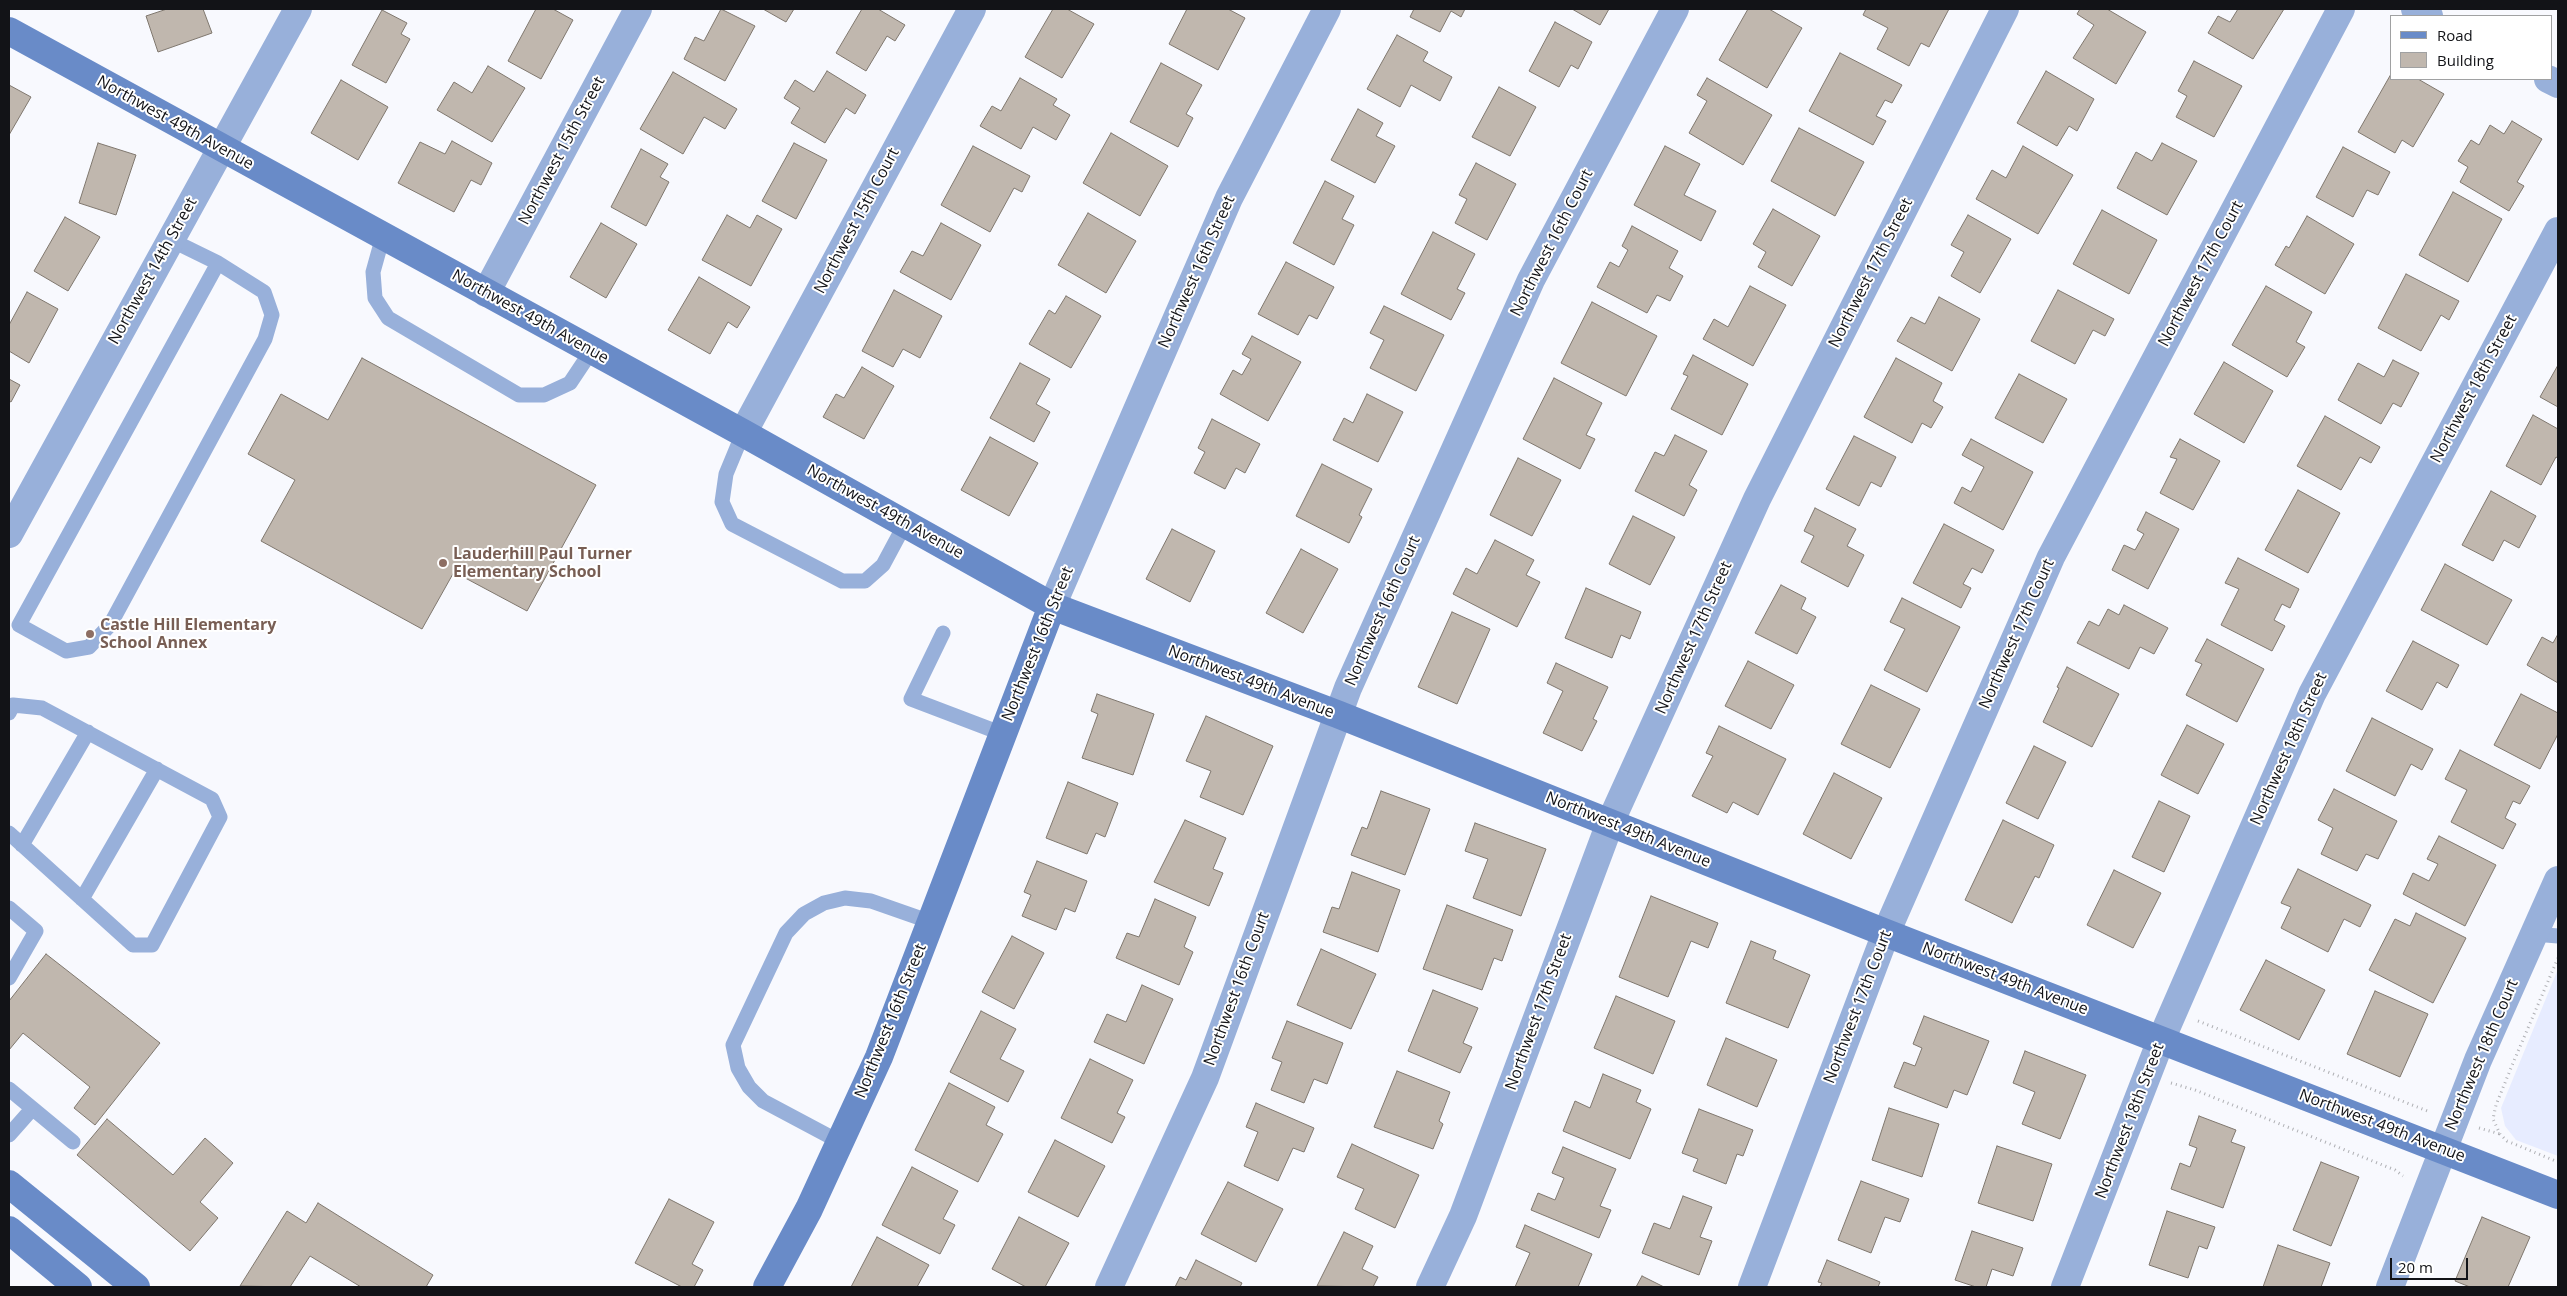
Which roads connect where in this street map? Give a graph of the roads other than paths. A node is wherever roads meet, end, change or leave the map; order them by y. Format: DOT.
graph roads {
  1 [pos="298,9"];
  2 [pos="638,9"];
  3 [pos="972,9"];
  4 [pos="1328,9"];
  5 [pos="1675,9"];
  6 [pos="2005,9"];
  7 [pos="2341,9"];
  8 [pos="2414,9"];
  9 [pos="2427,15"];
  10 [pos="9,32"];
  11 [pos="221,148"];
  12 [pos="2558,231"];
  13 [pos="383,236"];
  14 [pos="171,240"];
  15 [pos="218,263"];
  16 [pos="486,293"];
  17 [pos="592,350"];
  18 [pos="743,433"];
  19 [pos="905,524"];
  20 [pos="9,534"];
  21 [pos="1052,606"];
  22 [pos="14,623"];
  23 [pos="943,634"];
  24 [pos="9,713"];
  25 [pos="1337,714"];
  26 [pos="88,732"];
  27 [pos="1002,734"];
  28 [pos="157,769"];
  29 [pos="1610,823"];
  30 [pos="9,833"];
  31 [pos="22,845"];
  32 [pos="2558,880"];
  33 [pos="82,900"];
  34 [pos="9,908"];
  35 [pos="931,922"];
  36 [pos="1886,933"];
  37 [pos="2546,935"];
  38 [pos="9,978"];
  39 [pos="2161,1040"];
  40 [pos="9,1089"];
  41 [pos="32,1109"];
  42 [pos="9,1134"];
  43 [pos="73,1142"];
  44 [pos="840,1142"];
  45 [pos="2443,1150"];
  46 [pos="9,1184"];
  47 [pos="2558,1196"];
  48 [pos="9,1230"];
  49 [pos="78,1287"];
  50 [pos="136,1287"];
  51 [pos="767,1287"];
  52 [pos="1109,1287"];
  53 [pos="1430,1287"];
  54 [pos="1752,1287"];
  55 [pos="2065,1287"];
  56 [pos="2390,1287"];
  1 -- 11 [label="street, Northwest 14th Street"];
  2 -- 16 [label="street, Northwest 15th Street"];
  3 -- 18 [label="street, Northwest 15th Court"];
  4 -- 21 [label="street, Northwest 16th Street"];
  5 -- 25 [label="street, Northwest 16th Court"];
  6 -- 29 [label="street, Northwest 17th Street"];
  7 -- 36 [label="street, Northwest 17th Court"];
  8 -- 9 [label="street"];
  10 -- 11 [label="street, Northwest 49th Avenue"];
  11 -- 13 [label="street, Northwest 49th Avenue"];
  11 -- 14 [label="street, Northwest 14th Street"];
  12 -- 39 [label="street, Northwest 18th Street"];
  13 -- 16 [label="street, Northwest 49th Avenue"];
  13 -- 17 [label="lane"];
  14 -- 15 [label="lane"];
  14 -- 20 [label="street, Northwest 14th Street"];
  15 -- 22 [label="lane"];
  15 -- 22 [label="lane"];
  16 -- 17 [label="street, Northwest 49th Avenue"];
  17 -- 18 [label="street, Northwest 49th Avenue"];
  18 -- 19 [label="street, Northwest 49th Avenue"];
  18 -- 19 [label="lane"];
  19 -- 21 [label="street, Northwest 49th Avenue"];
  21 -- 25 [label="street, Northwest 49th Avenue"];
  21 -- 27 [label="street, Northwest 16th Street"];
  23 -- 27 [label="lane"];
  24 -- 26 [label="lane"];
  25 -- 29 [label="street, Northwest 49th Avenue"];
  25 -- 52 [label="street, Northwest 16th Court"];
  26 -- 28 [label="lane"];
  26 -- 31 [label="lane"];
  27 -- 35 [label="street, Northwest 16th Street"];
  28 -- 33 [label="lane"];
  28 -- 33 [label="lane"];
  29 -- 36 [label="street, Northwest 49th Avenue"];
  29 -- 53 [label="street, Northwest 17th Street"];
  30 -- 31 [label="lane"];
  31 -- 33 [label="lane"];
  32 -- 37 [label="street, Northwest 18th Court"];
  34 -- 38 [label="lane"];
  35 -- 44 [label="street, Northwest 16th Street"];
  35 -- 44 [label="lane"];
  36 -- 39 [label="street, Northwest 49th Avenue"];
  36 -- 54 [label="street, Northwest 17th Court"];
  37 -- 45 [label="street, Northwest 18th Court"];
  39 -- 45 [label="street, Northwest 49th Avenue"];
  39 -- 55 [label="street, Northwest 18th Street"];
  40 -- 41 [label="lane"];
  41 -- 42 [label="lane"];
  41 -- 43 [label="lane"];
  44 -- 51 [label="street, Northwest 16th Street"];
  45 -- 47 [label="street, Northwest 49th Avenue"];
  45 -- 56 [label="street, Northwest 18th Court"];
  46 -- 50 [label="street"];
  48 -- 49 [label="street"];
}
